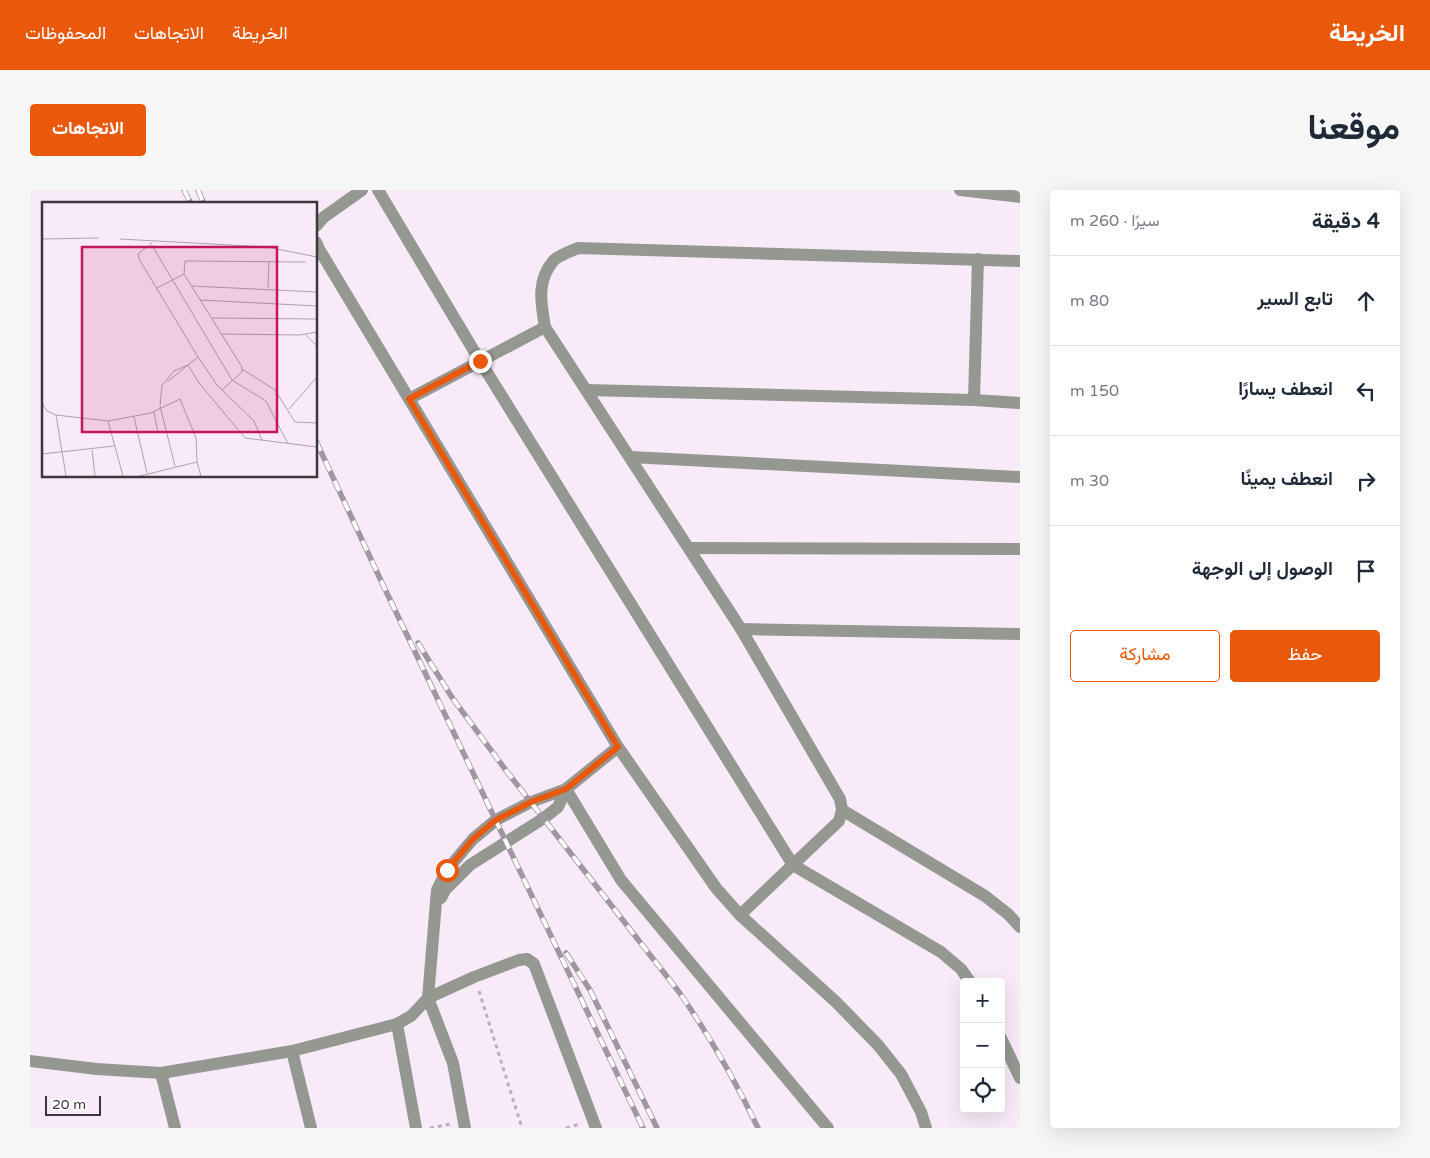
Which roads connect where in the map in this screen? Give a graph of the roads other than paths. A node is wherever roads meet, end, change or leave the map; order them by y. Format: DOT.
graph roads {
  1 [pos="362,190"];
  2 [pos="378,190"];
  3 [pos="960,190"];
  4 [pos="1020,197"];
  5 [pos="318,224"];
  6 [pos="318,247"];
  7 [pos="978,259"];
  8 [pos="1020,261"];
  9 [pos="546,327"];
  10 [pos="480,361"];
  11 [pos="587,390"];
  12 [pos="409,399"];
  13 [pos="974,400"];
  14 [pos="1020,403"];
  15 [pos="630,457"];
  16 [pos="1020,477"];
  17 [pos="689,548"];
  18 [pos="1020,549"];
  19 [pos="742,629"];
  20 [pos="1020,634"];
  21 [pos="618,747"];
  22 [pos="566,789"];
  23 [pos="842,810"];
  24 [pos="793,865"];
  25 [pos="740,915"];
  26 [pos="434,918"];
  27 [pos="1020,927"];
  28 [pos="967,978"];
  29 [pos="428,998"];
  30 [pos="397,1024"];
  31 [pos="1005,1046"];
  32 [pos="292,1051"];
  33 [pos="30,1061"];
  34 [pos="161,1073"];
  35 [pos="1020,1078"];
  36 [pos="465,1125"];
  37 [pos="176,1128"];
  38 [pos="311,1128"];
  39 [pos="416,1128"];
  40 [pos="596,1128"];
  41 [pos="828,1128"];
  42 [pos="926,1128"];
  1 -- 5 [label="street"];
  2 -- 10 [label="street"];
  3 -- 4 [label="street"];
  6 -- 12 [label="street"];
  7 -- 8 [label="street"];
  7 -- 9 [label="street"];
  7 -- 13 [label="street"];
  9 -- 10 [label="street"];
  9 -- 11 [label="street"];
  10 -- 12 [label="street"];
  10 -- 24 [label="street"];
  11 -- 13 [label="street"];
  11 -- 15 [label="street"];
  12 -- 21 [label="street"];
  13 -- 14 [label="street"];
  15 -- 16 [label="street"];
  15 -- 17 [label="street"];
  17 -- 18 [label="street"];
  17 -- 19 [label="street"];
  19 -- 20 [label="street"];
  19 -- 23 [label="street"];
  21 -- 22 [label="street"];
  21 -- 25 [label="street"];
  22 -- 26 [label="street"];
  22 -- 26 [label="street"];
  22 -- 41 [label="street"];
  23 -- 24 [label="street"];
  23 -- 27 [label="street"];
  24 -- 25 [label="street"];
  24 -- 28 [label="street"];
  25 -- 42 [label="street"];
  26 -- 29 [label="street"];
  29 -- 30 [label="street"];
  29 -- 36 [label="street"];
  29 -- 40 [label="street"];
  30 -- 32 [label="street"];
  30 -- 39 [label="street"];
  31 -- 35 [label="street"];
  32 -- 34 [label="street"];
  32 -- 38 [label="street"];
  33 -- 34 [label="street"];
  34 -- 37 [label="street"];
}
